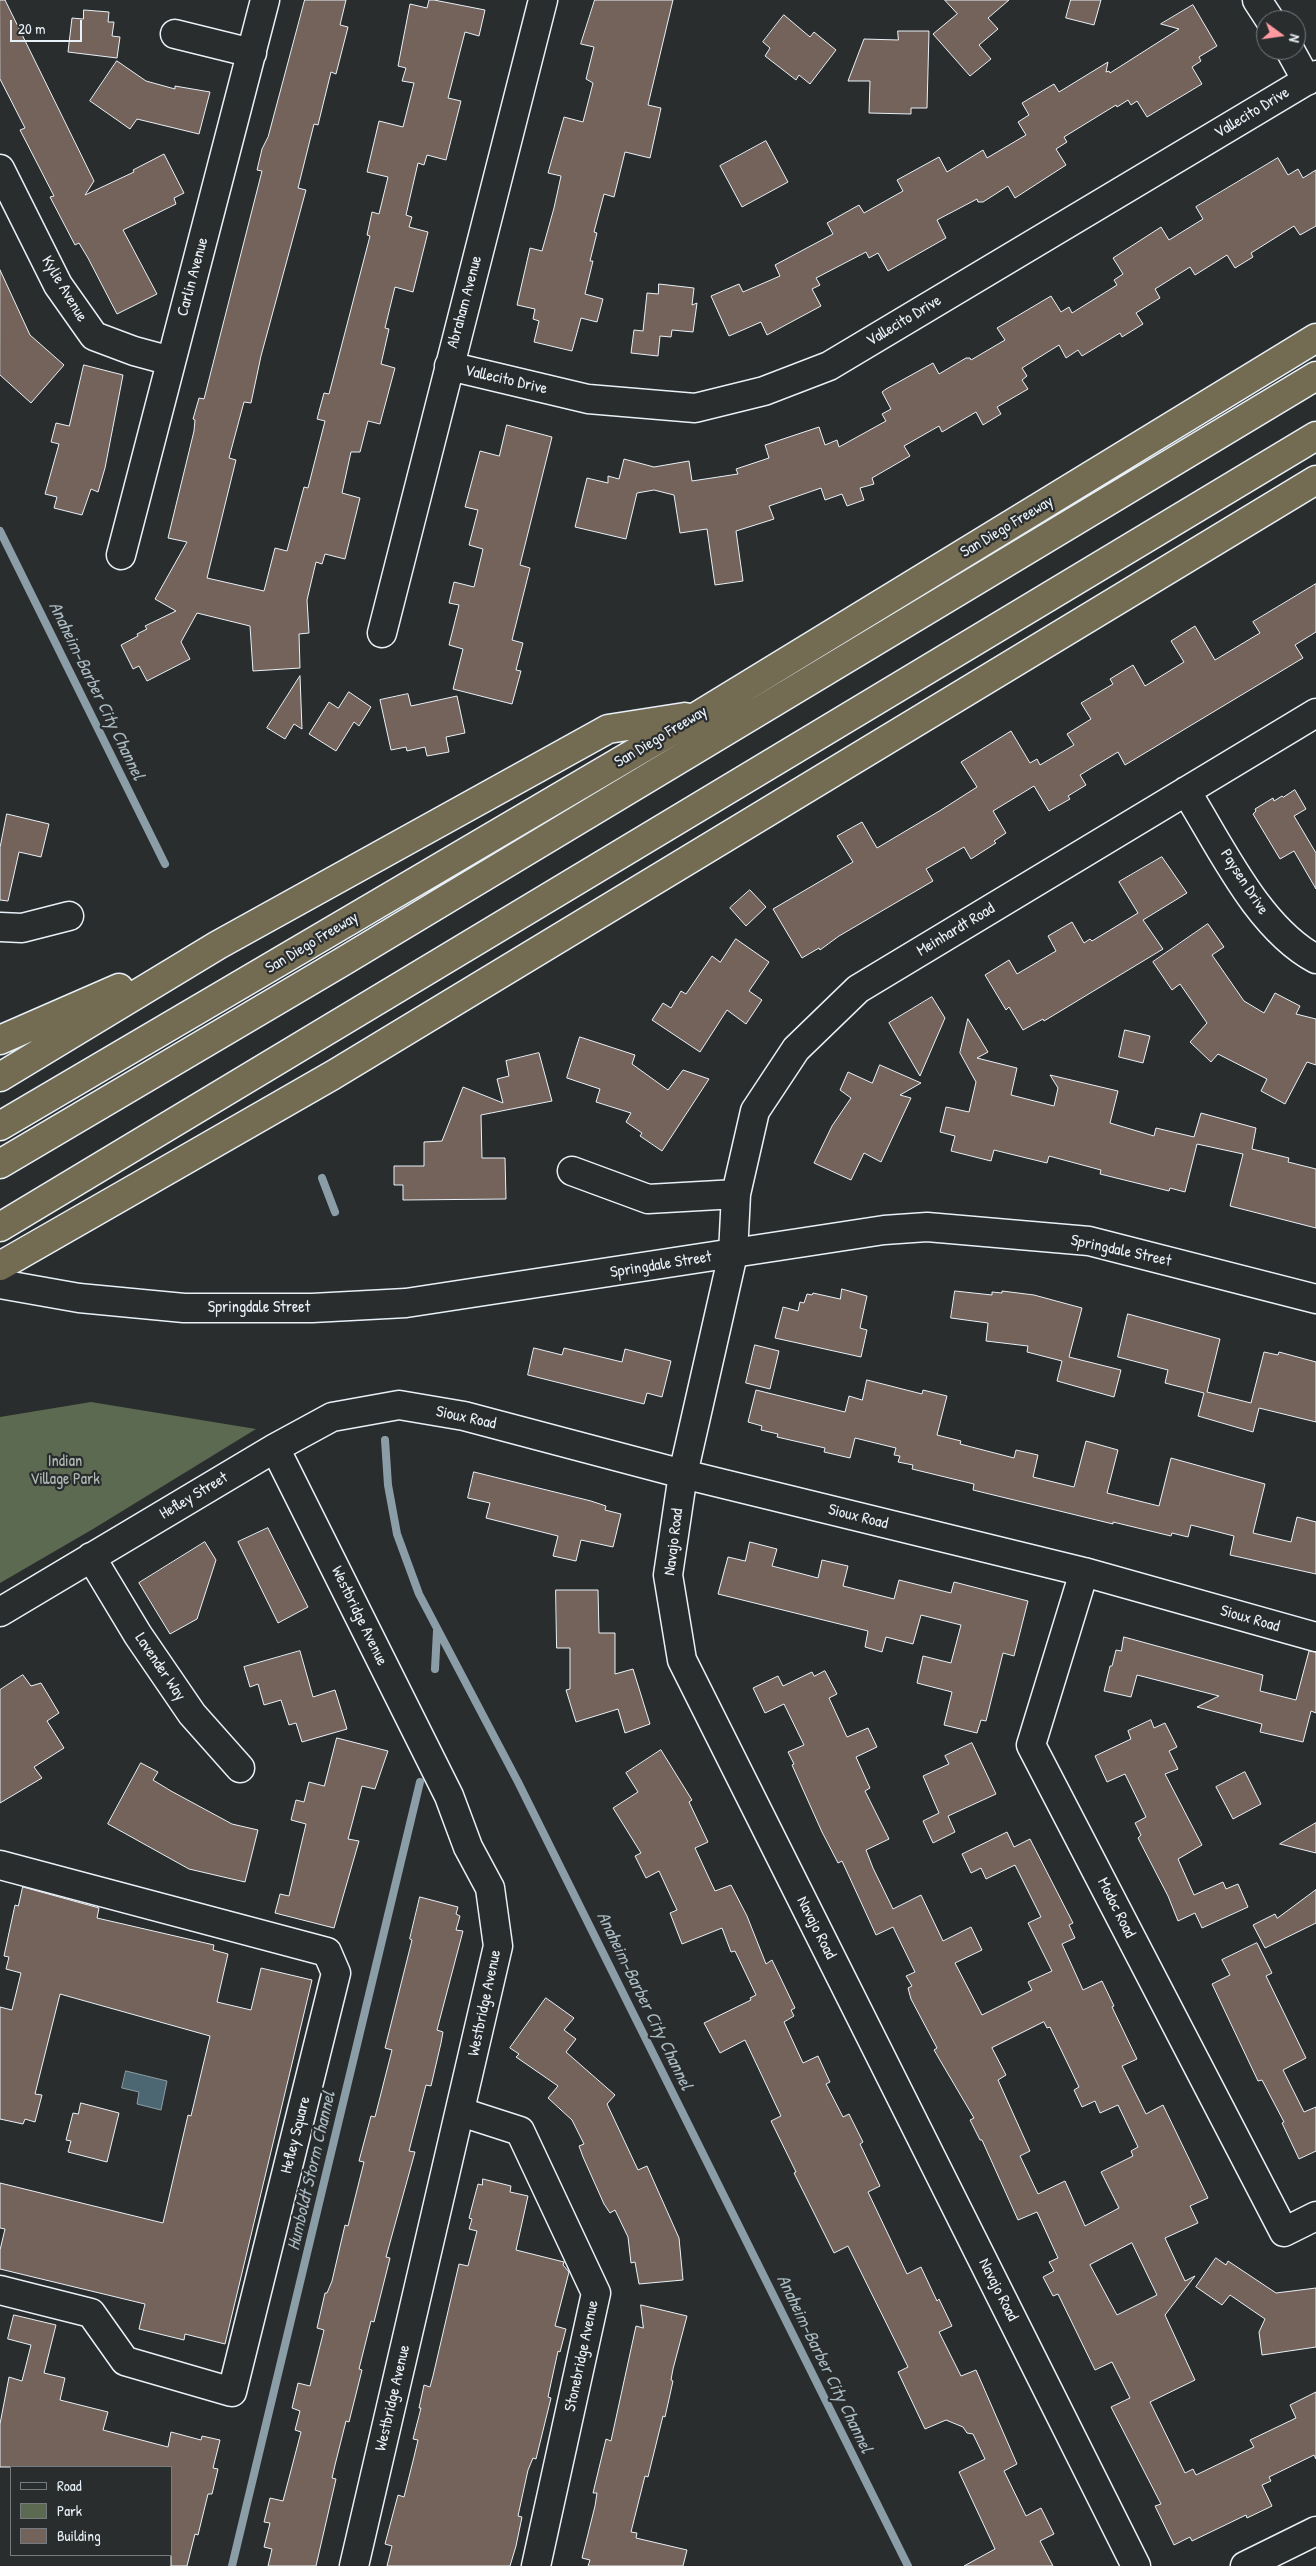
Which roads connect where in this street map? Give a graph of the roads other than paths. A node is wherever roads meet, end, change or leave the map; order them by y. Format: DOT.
graph roads {
  1 [pos="265,0"];
  2 [pos="543,0"];
  3 [pos="175,34"];
  4 [pos="252,53"];
  5 [pos="1298,60"];
  6 [pos="1311,78"];
  7 [pos="0,169"];
  8 [pos="1316,338"];
  9 [pos="171,361"];
  10 [pos="448,366"];
  11 [pos="1316,376"];
  12 [pos="1316,436"];
  13 [pos="1316,480"];
  14 [pos="121,555"];
  15 [pos="382,634"];
  16 [pos="1316,714"];
  17 [pos="699,715"];
  18 [pos="1186,792"];
  19 [pos="69,916"];
  20 [pos="0,927"];
  21 [pos="218,945"];
  22 [pos="1316,959"];
  23 [pos="0,1040"];
  24 [pos="0,1077"];
  25 [pos="0,1126"];
  26 [pos="0,1164"];
  27 [pos="572,1172"];
  28 [pos="736,1194"];
  29 [pos="0,1227"];
  30 [pos="733,1254"];
  31 [pos="0,1266"];
  32 [pos="0,1284"];
  33 [pos="1316,1299"];
  34 [pos="399,1405"];
  35 [pos="275,1448"];
  36 [pos="683,1474"];
  37 [pos="91,1557"];
  38 [pos="1084,1572"];
  39 [pos="0,1612"];
  40 [pos="1316,1637"];
  41 [pos="240,1768"];
  42 [pos="0,1865"];
  43 [pos="461,2112"];
  44 [pos="1316,2216"];
  45 [pos="0,2290"];
  46 [pos="1316,2531"];
  47 [pos="354,2566"];
  48 [pos="536,2566"];
  49 [pos="1136,2566"];
  50 [pos="1245,2566"];
  1 -- 4 [label="street, Carlin Avenue"];
  2 -- 10 [label="street, Abraham Avenue"];
  3 -- 4 [label="street"];
  4 -- 9 [label="street, Carlin Avenue"];
  5 -- 6 [label="street"];
  6 -- 10 [label="street, Vallecito Drive"];
  7 -- 9 [label="street, Kylie Avenue"];
  8 -- 17 [label="highway, San Diego Freeway"];
  9 -- 14 [label="street, Carlin Avenue"];
  10 -- 15 [label="street, Abraham Avenue"];
  11 -- 26 [label="highway"];
  12 -- 29 [label="highway"];
  13 -- 31 [label="highway"];
  16 -- 18 [label="street, Meinhardt Road"];
  17 -- 21 [label="highway"];
  17 -- 25 [label="highway, San Diego Freeway"];
  18 -- 22 [label="street, Paysen Drive"];
  18 -- 28 [label="street, Meinhardt Road"];
  19 -- 20 [label="street"];
  21 -- 23 [label="highway"];
  21 -- 24 [label="highway"];
  27 -- 28 [label="street"];
  28 -- 30 [label="street, Meinhardt Road"];
  30 -- 32 [label="street, Springdale Street"];
  30 -- 33 [label="street, Springdale Street"];
  30 -- 36 [label="street, Navajo Road"];
  34 -- 35 [label="street, Hefley Street"];
  34 -- 36 [label="street, Sioux Road"];
  35 -- 37 [label="street, Hefley Street"];
  35 -- 43 [label="street, Westbridge Avenue"];
  36 -- 38 [label="street, Sioux Road"];
  36 -- 49 [label="street, Navajo Road"];
  37 -- 39 [label="street, Hefley Street"];
  37 -- 41 [label="street, Lavender Way"];
  38 -- 40 [label="street, Sioux Road"];
  38 -- 44 [label="street, Modoc Road"];
  42 -- 45 [label="street, Hefley Square"];
  43 -- 47 [label="street, Westbridge Avenue"];
  43 -- 48 [label="street, Stonebridge Avenue"];
  46 -- 50 [label="street"];
}
